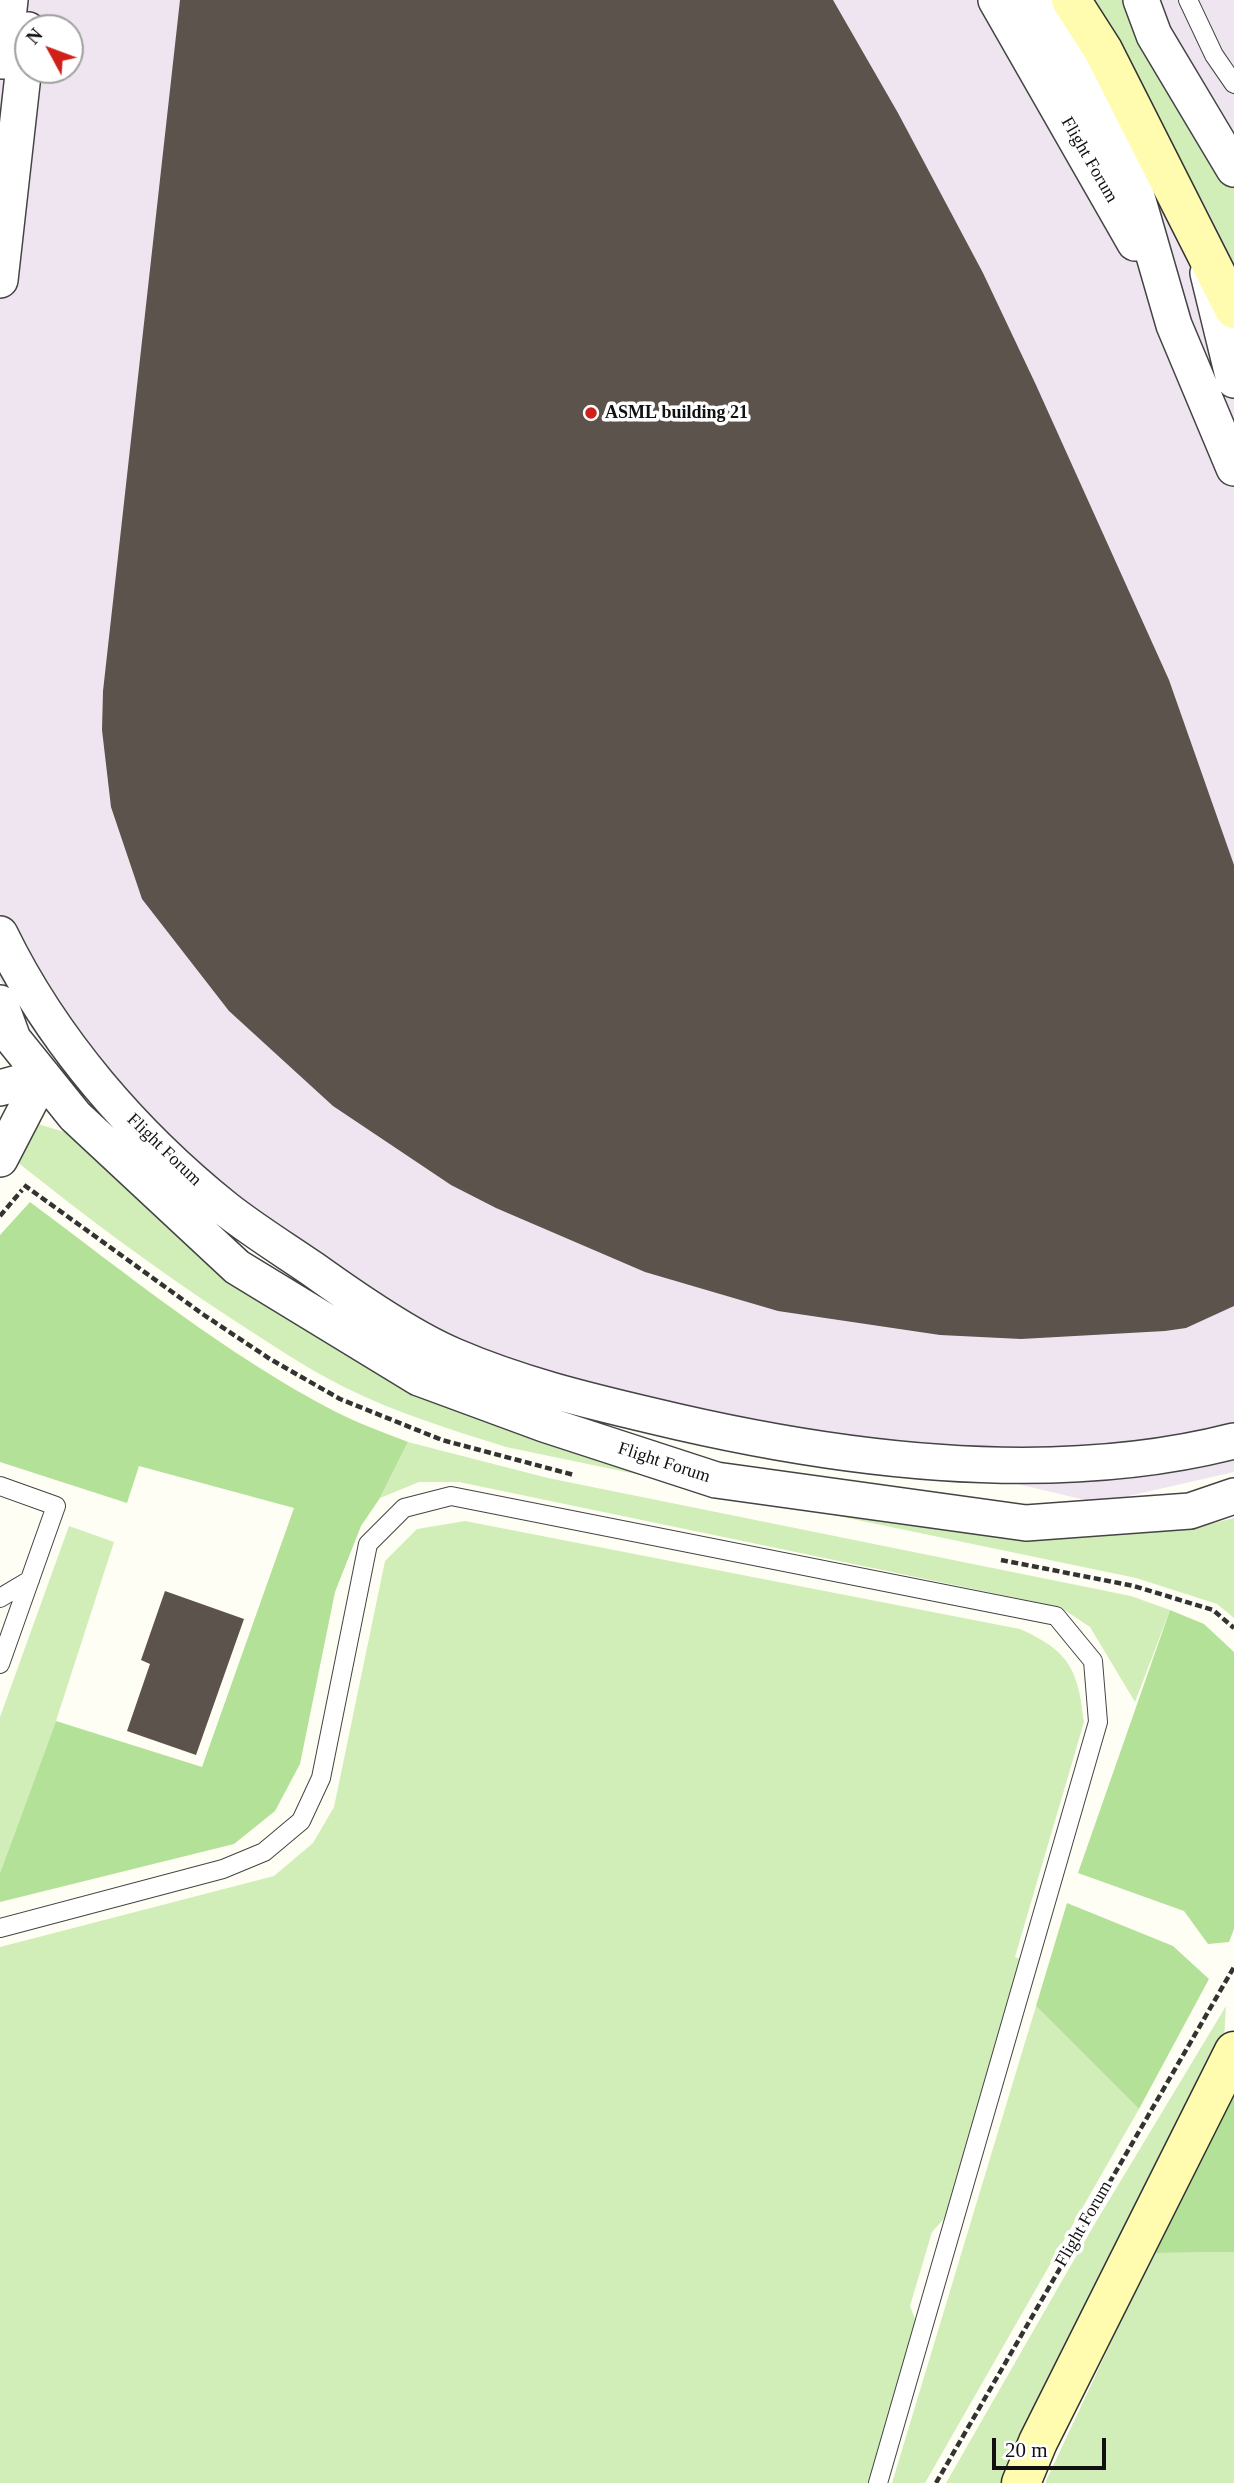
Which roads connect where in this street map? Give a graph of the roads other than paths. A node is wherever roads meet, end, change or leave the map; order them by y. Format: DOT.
graph roads {
  1 [pos="10,0"];
  2 [pos="996,0"];
  3 [pos="1033,0"];
  4 [pos="1072,0"];
  5 [pos="1141,0"];
  6 [pos="1188,0"];
  7 [pos="22,84"];
  8 [pos="1234,84"];
  9 [pos="0,85"];
  10 [pos="1234,169"];
  11 [pos="1201,246"];
  12 [pos="0,280"];
  13 [pos="1234,309"];
  14 [pos="1174,325"];
  15 [pos="1234,380"];
  16 [pos="1234,468"];
  17 [pos="0,934"];
  18 [pos="0,1003"];
  19 [pos="43,1076"];
  20 [pos="0,1088"];
  21 [pos="0,1159"];
  22 [pos="381,1313"];
  23 [pos="486,1368"];
  24 [pos="419,1378"];
  25 [pos="1234,1441"];
  26 [pos="835,1453"];
  27 [pos="1017,1463"];
  28 [pos="0,1486"];
  29 [pos="1234,1496"];
  30 [pos="918,1508"];
  31 [pos="30,1580"];
  32 [pos="0,1598"];
  33 [pos="0,1664"];
  34 [pos="0,1928"];
  35 [pos="1234,2052"];
  36 [pos="878,2483"];
  37 [pos="1021,2483"];
  1 -- 9 [label="street"];
  2 -- 14 [label="street, Flight Forum"];
  3 -- 14 [label="street, Flight Forum"];
  4 -- 11 [label="main road"];
  5 -- 10 [label="street"];
  6 -- 8 [label="lane"];
  7 -- 12 [label="street"];
  11 -- 13 [label="main road"];
  11 -- 15 [label="street"];
  14 -- 16 [label="street, Flight Forum"];
  17 -- 22 [label="street, Flight Forum"];
  18 -- 19 [label="street, Flight Forum"];
  19 -- 20 [label="street"];
  19 -- 21 [label="street"];
  19 -- 24 [label="street, Flight Forum"];
  22 -- 23 [label="street, Flight Forum"];
  22 -- 24 [label="street, Flight Forum"];
  23 -- 24 [label="street, Flight Forum"];
  23 -- 26 [label="street, Flight Forum"];
  24 -- 30 [label="street, Flight Forum"];
  25 -- 27 [label="street, Flight Forum"];
  26 -- 27 [label="street, Flight Forum"];
  26 -- 30 [label="street, Flight Forum"];
  27 -- 30 [label="street, Flight Forum"];
  28 -- 31 [label="lane"];
  29 -- 30 [label="street, Flight Forum"];
  31 -- 32 [label="lane"];
  31 -- 33 [label="lane"];
  34 -- 36 [label="lane"];
  35 -- 37 [label="main road"];
}
